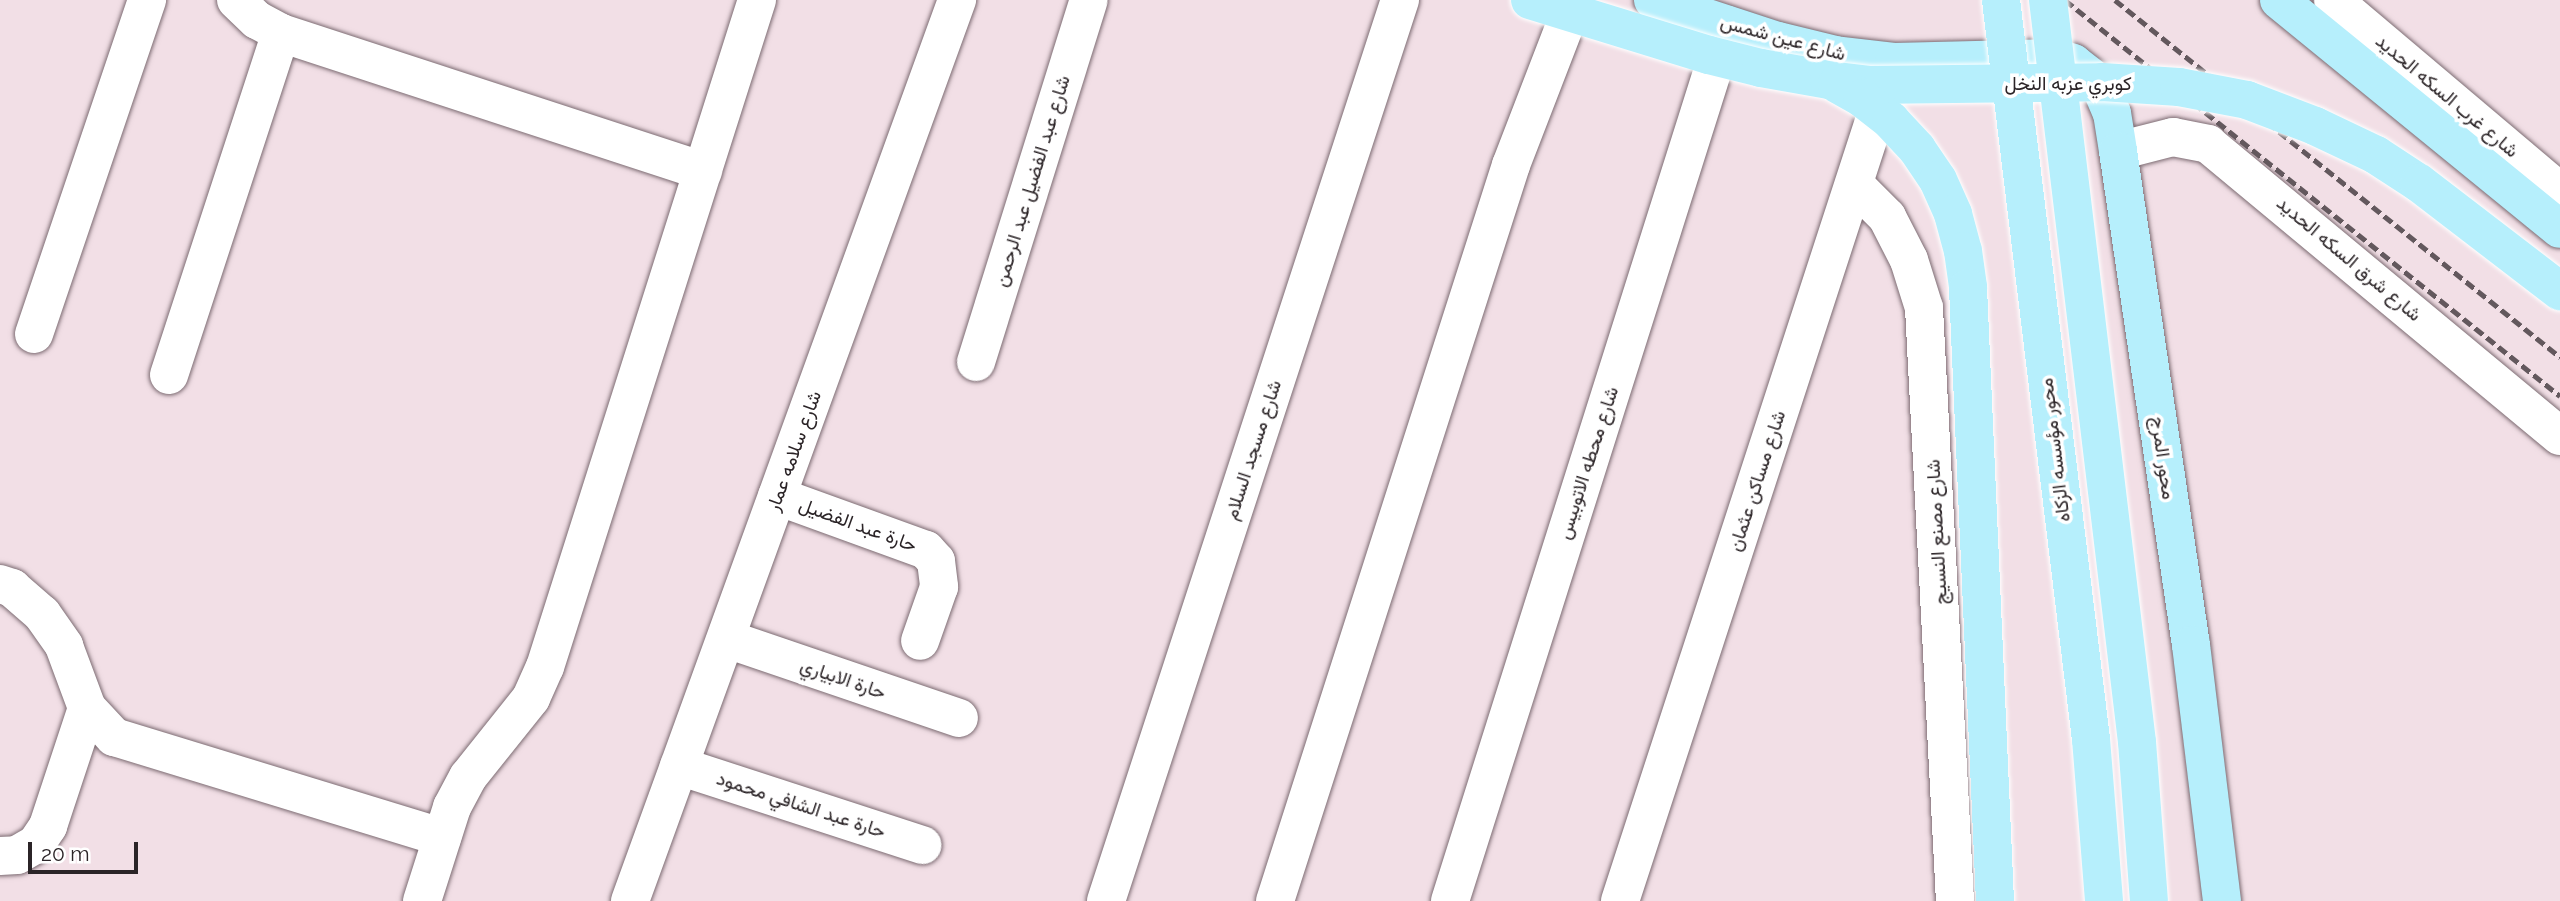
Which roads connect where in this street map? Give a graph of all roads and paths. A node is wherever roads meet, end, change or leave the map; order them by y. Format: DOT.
graph roads {
  1 [pos="147,0"];
  2 [pos="236,0"];
  3 [pos="757,0"];
  4 [pos="957,0"];
  5 [pos="1088,0"];
  6 [pos="1400,0"];
  7 [pos="1530,0"];
  8 [pos="1653,0"];
  9 [pos="2001,0"];
  10 [pos="2048,0"];
  11 [pos="2279,0"];
  12 [pos="2333,0"];
  13 [pos="1570,12"];
  14 [pos="1727,25"];
  15 [pos="281,33"];
  16 [pos="2041,58"];
  17 [pos="1894,62"];
  18 [pos="1829,80"];
  19 [pos="2118,151"];
  20 [pos="703,172"];
  21 [pos="1854,184"];
  22 [pos="2560,192"];
  23 [pos="2560,229"];
  24 [pos="2560,291"];
  25 [pos="34,334"];
  26 [pos="976,362"];
  27 [pos="169,375"];
  28 [pos="2560,436"];
  29 [pos="777,496"];
  30 [pos="0,584"];
  31 [pos="727,639"];
  32 [pos="920,641"];
  33 [pos="87,708"];
  34 [pos="959,718"];
  35 [pos="679,766"];
  36 [pos="442,837"];
  37 [pos="922,845"];
  38 [pos="0,856"];
  39 [pos="1952,895"];
  40 [pos="422,901"];
  41 [pos="630,901"];
  42 [pos="1106,901"];
  43 [pos="1275,901"];
  44 [pos="1450,901"];
  45 [pos="1620,901"];
  46 [pos="1994,901"];
  47 [pos="2104,901"];
  48 [pos="2149,901"];
  49 [pos="2222,901"];
  1 -- 25 [label="street"];
  2 -- 15 [label="street"];
  3 -- 20 [label="street"];
  4 -- 29 [label="street, شارع سلامه عمار"];
  5 -- 26 [label="street, شارع عبد الفضيل عبد الرحمن"];
  6 -- 42 [label="street, شارع مسجد السلام"];
  7 -- 13 [label="main road, كوبري عزبه النخل, bridge"];
  8 -- 14 [label="main road, شارع عين شمس"];
  9 -- 47 [label="main road, محور مؤسسه الزكاه, bridge"];
  10 -- 48 [label="main road, bridge"];
  11 -- 23 [label="main road"];
  12 -- 22 [label="street, شارع غرب السكه الحديد"];
  13 -- 18 [label="main road, كوبري عزبه النخل, bridge"];
  13 -- 43 [label="street"];
  14 -- 17 [label="main road, شارع عين شمس"];
  14 -- 44 [label="street, شارع محطه الاتوبيس"];
  15 -- 20 [label="street"];
  15 -- 27 [label="street"];
  16 -- 17 [label="main road, شارع عين شمس"];
  16 -- 19 [label="main road, محور المرج"];
  17 -- 21 [label="street, شارع مساكن عثمان"];
  18 -- 24 [label="main road, كوبري عزبه النخل, bridge"];
  18 -- 46 [label="main road, bridge"];
  19 -- 28 [label="street, شارع شرق السكه الحديد"];
  19 -- 49 [label="main road, محور المرج"];
  20 -- 36 [label="street"];
  21 -- 39 [label="street, شارع مصنع النسيج"];
  21 -- 45 [label="street, شارع مساكن عثمان"];
  29 -- 31 [label="street, شارع سلامه عمار"];
  29 -- 32 [label="street, حارة عبد الفضيل"];
  30 -- 33 [label="street"];
  31 -- 34 [label="street, حارة الابياري"];
  31 -- 35 [label="street, شارع سلامه عمار"];
  33 -- 36 [label="street"];
  33 -- 38 [label="street"];
  35 -- 37 [label="street, حارة عبد الشافي محمود"];
  35 -- 41 [label="street, شارع سلامه عمار"];
  36 -- 40 [label="street"];
}
